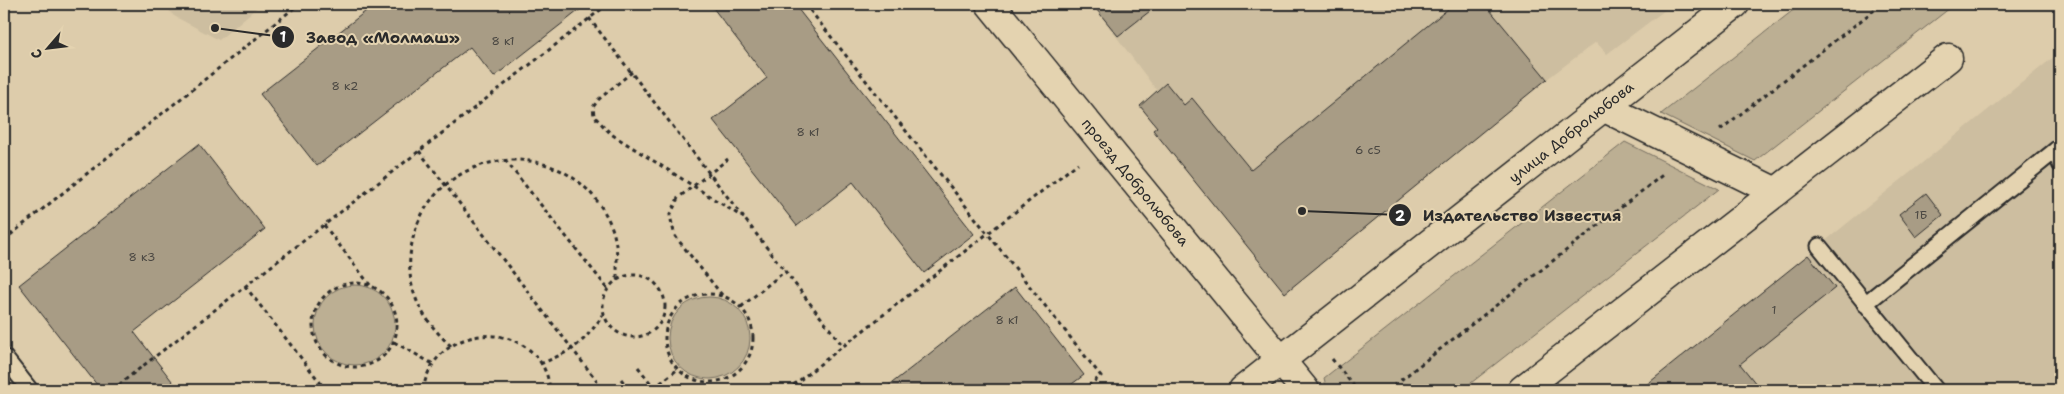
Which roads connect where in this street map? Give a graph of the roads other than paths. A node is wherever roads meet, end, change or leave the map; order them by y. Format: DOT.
graph roads {
  1 [pos="990,4"];
  2 [pos="1735,4"];
  3 [pos="1948,58"];
  4 [pos="1604,107"];
  5 [pos="2059,154"];
  6 [pos="1776,192"];
  7 [pos="1819,246"];
  8 [pos="1865,304"];
  9 [pos="4,357"];
  10 [pos="1282,360"];
  11 [pos="30,390"];
  12 [pos="1243,390"];
  13 [pos="1305,390"];
  14 [pos="1522,390"];
  15 [pos="1936,390"];
  1 -- 10 [label="street, проезд Добролюбова"];
  2 -- 4 [label="street, улица Добролюбова"];
  3 -- 6 [label="street"];
  4 -- 6 [label="street"];
  4 -- 10 [label="street, улица Добролюбова"];
  5 -- 8 [label="lane"];
  6 -- 14 [label="street"];
  7 -- 8 [label="lane"];
  8 -- 15 [label="lane"];
  9 -- 11 [label="lane"];
  10 -- 12 [label="street, улица Добролюбова"];
  10 -- 13 [label="street, проезд Добролюбова"];
}
